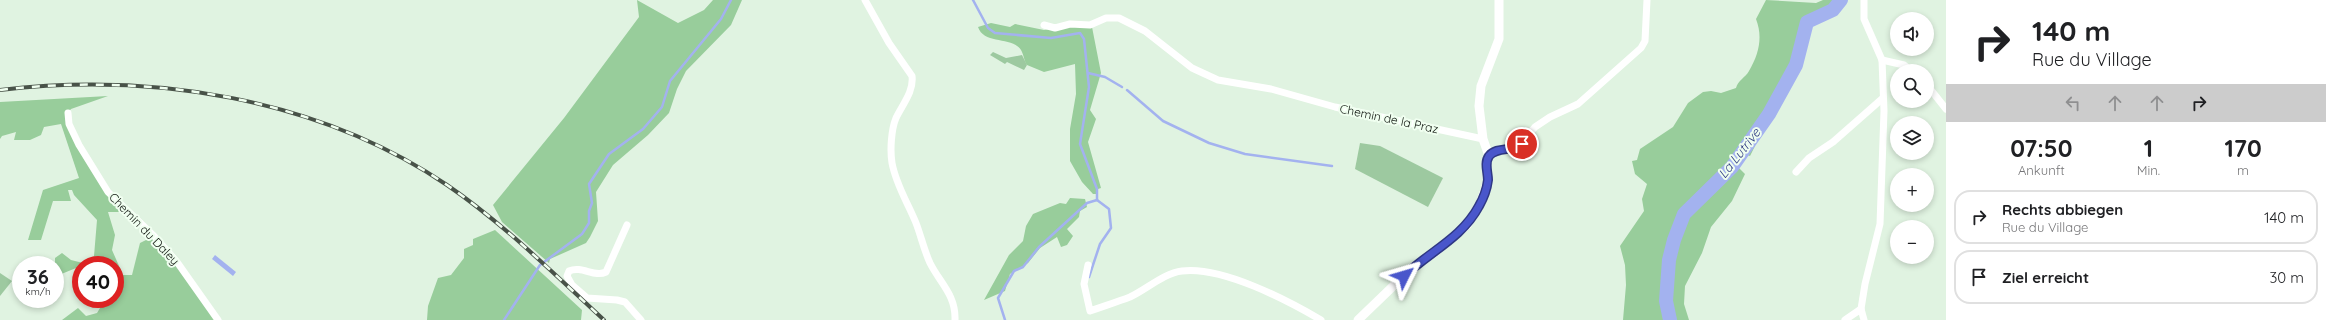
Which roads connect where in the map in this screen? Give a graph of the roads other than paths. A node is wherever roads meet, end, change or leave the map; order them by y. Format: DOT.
graph roads {
  1 [pos="865,0"];
  2 [pos="1499,0"];
  3 [pos="1647,0"];
  4 [pos="1864,0"];
  5 [pos="1044,24"];
  6 [pos="1882,60"];
  7 [pos="1900,64"];
  8 [pos="1934,94"];
  9 [pos="1883,98"];
  10 [pos="1946,109"];
  11 [pos="68,113"];
  12 [pos="1482,139"];
  13 [pos="1489,156"];
  14 [pos="1796,172"];
  15 [pos="627,225"];
  16 [pos="1088,265"];
  17 [pos="1862,309"];
  18 [pos="218,320"];
  19 [pos="641,320"];
  20 [pos="955,320"];
  21 [pos="1321,320"];
  22 [pos="1358,320"];
  23 [pos="1845,320"];
  24 [pos="1864,320"];
  1 -- 20 [label="street"];
  2 -- 12 [label="street"];
  3 -- 13 [label="street"];
  4 -- 6 [label="street"];
  5 -- 12 [label="street, Chemin de la Praz"];
  6 -- 7 [label="street"];
  6 -- 9 [label="street"];
  8 -- 10 [label="street"];
  9 -- 14 [label="street"];
  9 -- 17 [label="street"];
  11 -- 18 [label="street, Chemin du Daley"];
  12 -- 13 [label="street"];
  13 -- 22 [label="street"];
  15 -- 19 [label="street"];
  16 -- 21 [label="street"];
  17 -- 23 [label="street"];
  17 -- 24 [label="street"];
}
